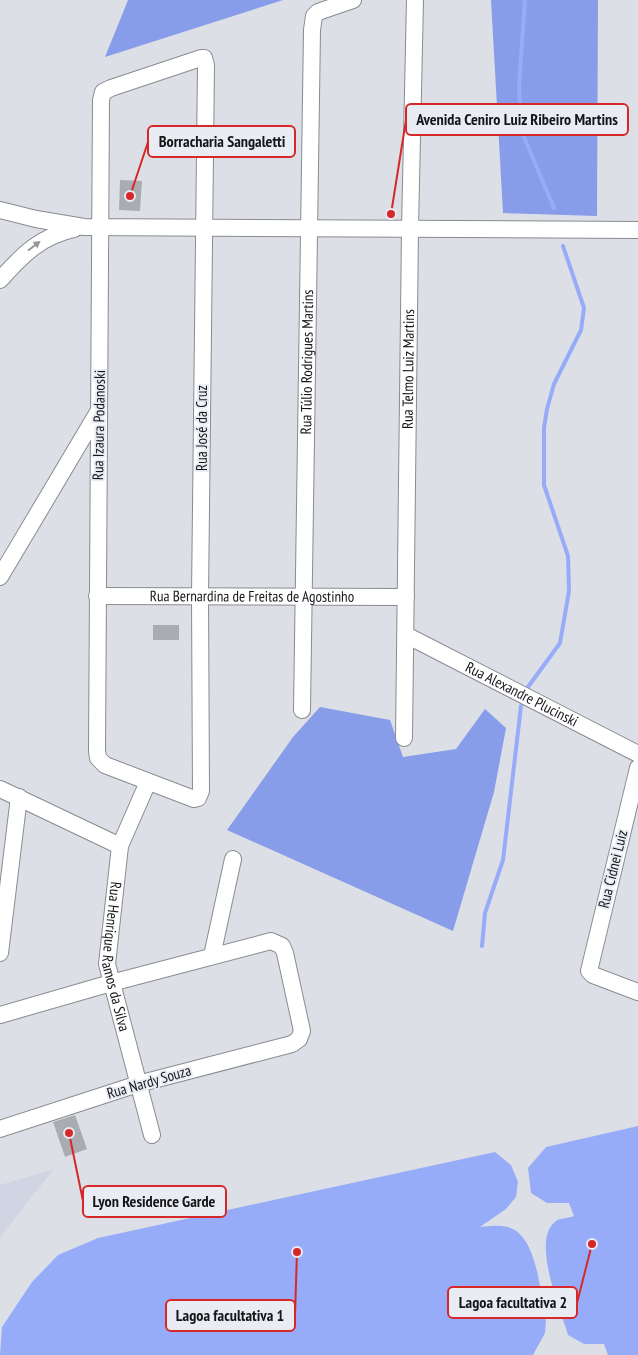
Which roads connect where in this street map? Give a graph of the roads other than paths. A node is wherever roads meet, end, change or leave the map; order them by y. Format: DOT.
graph roads {
  1 [pos="353,0"];
  2 [pos="415,0"];
  3 [pos="103,92"];
  4 [pos="0,210"];
  5 [pos="84,227"];
  6 [pos="102,227"];
  7 [pos="203,228"];
  8 [pos="308,228"];
  9 [pos="410,229"];
  10 [pos="638,230"];
  11 [pos="0,280"];
  12 [pos="100,410"];
  13 [pos="0,577"];
  14 [pos="98,596"];
  15 [pos="200,596"];
  16 [pos="304,597"];
  17 [pos="406,597"];
  18 [pos="406,635"];
  19 [pos="302,710"];
  20 [pos="404,738"];
  21 [pos="638,754"];
  22 [pos="638,768"];
  23 [pos="148,782"];
  24 [pos="0,788"];
  25 [pos="19,798"];
  26 [pos="120,846"];
  27 [pos="232,859"];
  28 [pos="0,953"];
  29 [pos="212,956"];
  30 [pos="111,983"];
  31 [pos="638,992"];
  32 [pos="0,1015"];
  33 [pos="138,1084"];
  34 [pos="0,1129"];
  35 [pos="152,1135"];
  1 -- 8 [label="street, Rua Túlio Rodrigues Martins"];
  2 -- 9 [label="street, Rua Telmo Luiz Martins"];
  3 -- 6 [label="street, Rua Izaura Podanoski"];
  3 -- 7 [label="street, Rua José da Cruz"];
  4 -- 5 [label="street"];
  5 -- 6 [label="street"];
  11 -- 5 [label="street, one-way"];
  6 -- 7 [label="street"];
  6 -- 12 [label="street, Rua Izaura Podanoski"];
  7 -- 8 [label="street"];
  7 -- 15 [label="street, Rua José da Cruz"];
  8 -- 9 [label="street"];
  8 -- 16 [label="street, Rua Túlio Rodrigues Martins"];
  9 -- 10 [label="street"];
  9 -- 17 [label="street, Rua Telmo Luiz Martins"];
  12 -- 13 [label="street"];
  12 -- 14 [label="street, Rua Izaura Podanoski"];
  14 -- 15 [label="street, Rua Bernardina de Freitas de Agostinho"];
  14 -- 23 [label="street, Rua Izaura Podanoski"];
  15 -- 16 [label="street, Rua Bernardina de Freitas de Agostinho"];
  15 -- 23 [label="street, Rua José da Cruz"];
  16 -- 17 [label="street, Rua Bernardina de Freitas de Agostinho"];
  16 -- 19 [label="street, Rua Túlio Rodrigues Martins"];
  17 -- 18 [label="street, Rua Telmo Luiz Martins"];
  18 -- 20 [label="street, Rua Telmo Luiz Martins"];
  18 -- 21 [label="street, Rua Alexandre Plucinski"];
  22 -- 31 [label="street, Rua Cidnei Luiz"];
  23 -- 26 [label="street, Rua Henrique Ramos da Silva"];
  24 -- 25 [label="street"];
  25 -- 26 [label="street"];
  25 -- 28 [label="street"];
  26 -- 30 [label="street, Rua Henrique Ramos da Silva"];
  27 -- 29 [label="street"];
  29 -- 30 [label="street"];
  29 -- 33 [label="street, Rua Nardy Souza"];
  30 -- 32 [label="street"];
  30 -- 33 [label="street, Rua Henrique Ramos da Silva"];
  33 -- 34 [label="street, Rua Nardy Souza"];
  33 -- 35 [label="street, Rua Henrique Ramos da Silva"];
}
